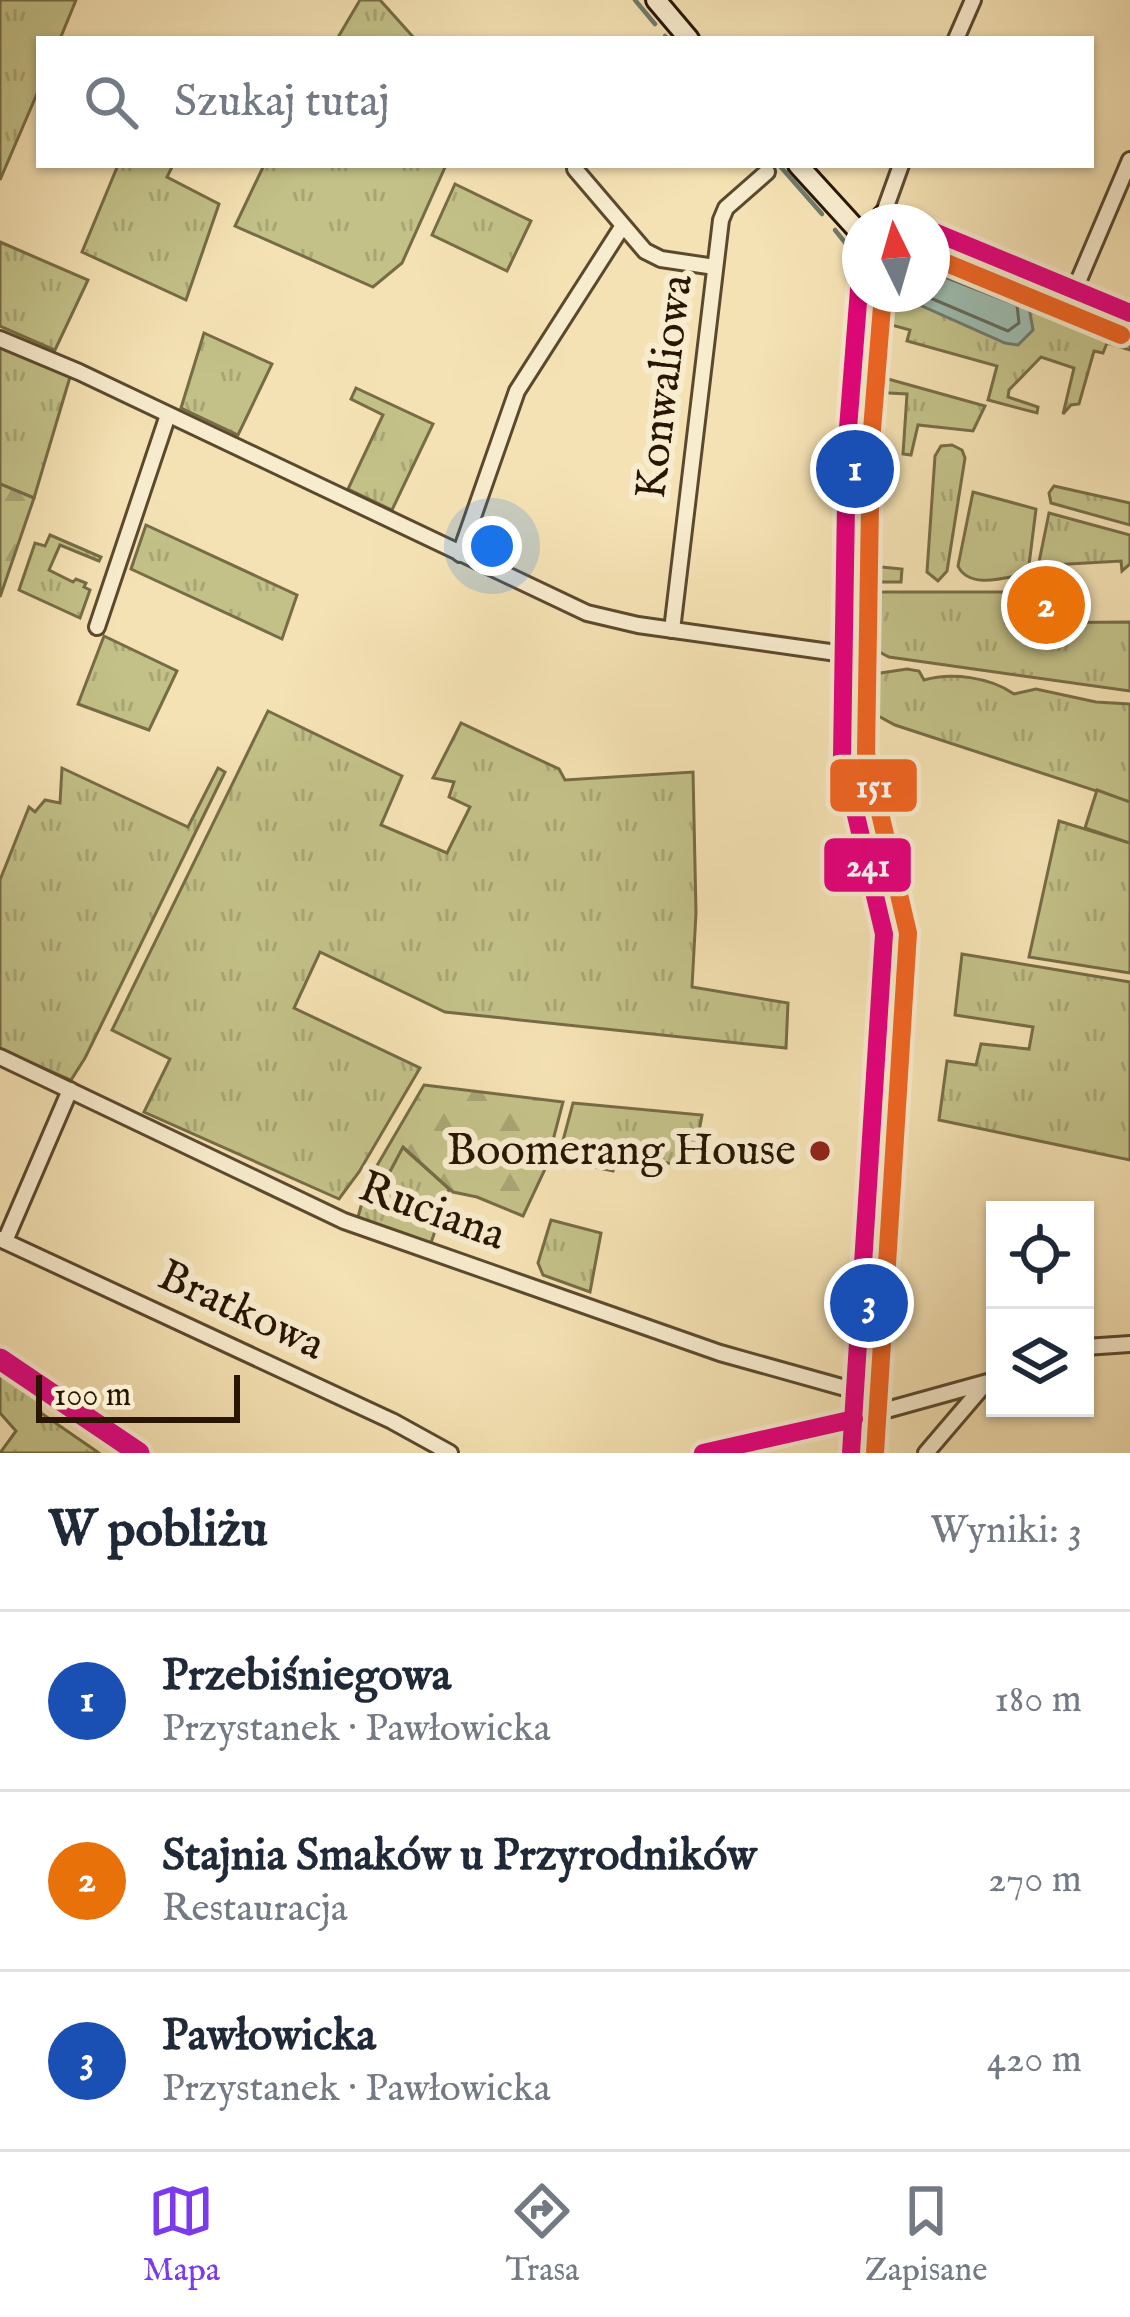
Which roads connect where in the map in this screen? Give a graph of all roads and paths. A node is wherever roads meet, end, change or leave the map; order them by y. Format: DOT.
graph roads {
  1 [pos="656,0"];
  2 [pos="973,0"];
  3 [pos="686,36"];
  4 [pos="957,36"];
  5 [pos="1130,160"];
  6 [pos="801,168"];
  7 [pos="900,168"];
  8 [pos="575,169"];
  9 [pos="767,172"];
  10 [pos="886,204"];
  11 [pos="842,213"];
  12 [pos="622,227"];
  13 [pos="950,238"];
  14 [pos="715,267"];
  15 [pos="1075,289"];
  16 [pos="857,312"];
  17 [pos="1130,313"];
  18 [pos="0,339"];
  19 [pos="168,415"];
  20 [pos="460,554"];
  21 [pos="97,627"];
  22 [pos="672,630"];
  23 [pos="844,654"];
  24 [pos="0,1057"];
  25 [pos="70,1090"];
  26 [pos="3,1240"];
  27 [pos="1130,1344"];
  28 [pos="1094,1346"];
  29 [pos="986,1383"];
  30 [pos="986,1386"];
  31 [pos="856,1391"];
  32 [pos="854,1419"];
  33 [pos="450,1453"];
  34 [pos="703,1453"];
  35 [pos="851,1453"];
  36 [pos="926,1453"];
  1 -- 3 [label="street"];
  2 -- 4 [label="street"];
  5 -- 15 [label="street"];
  6 -- 11 [label="street"];
  7 -- 10 [label="street"];
  8 -- 12 [label="street"];
  9 -- 14 [label="street, Konwaliowa"];
  12 -- 14 [label="street"];
  12 -- 20 [label="street"];
  13 -- 15 [label="street"];
  14 -- 22 [label="street, Konwaliowa"];
  15 -- 17 [label="street"];
  16 -- 23 [label="street"];
  18 -- 19 [label="street"];
  19 -- 20 [label="street"];
  19 -- 21 [label="street"];
  20 -- 22 [label="street"];
  22 -- 23 [label="street"];
  23 -- 31 [label="street"];
  24 -- 25 [label="street, Ruciana"];
  25 -- 26 [label="street"];
  25 -- 31 [label="street, Ruciana"];
  26 -- 33 [label="street, Bratkowa"];
  27 -- 28 [label="street"];
  29 -- 32 [label="street"];
  30 -- 36 [label="street"];
  31 -- 32 [label="street"];
  32 -- 34 [label="street"];
  32 -- 35 [label="street"];
}
